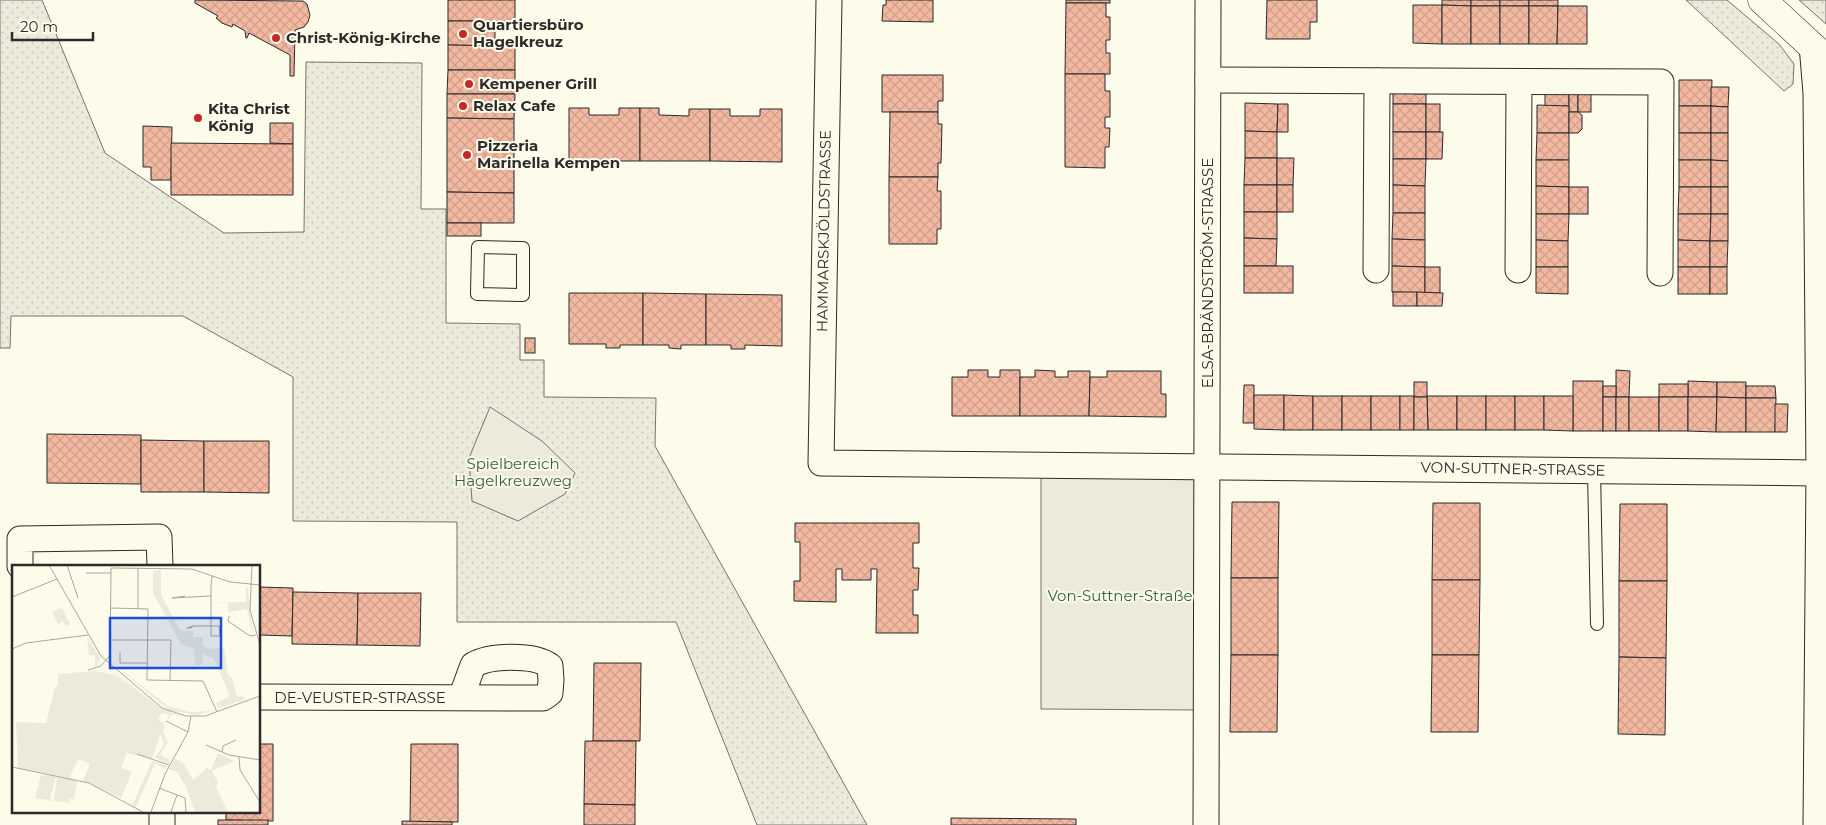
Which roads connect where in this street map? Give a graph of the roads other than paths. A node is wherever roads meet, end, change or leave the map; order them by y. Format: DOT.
graph roads {
  1 [pos="828,0"];
  2 [pos="1208,0"];
  3 [pos="1762,0"];
  4 [pos="1819,52"];
  5 [pos="1208,80"];
  6 [pos="1377,81"];
  7 [pos="1519,82"];
  8 [pos="1822,229"];
  9 [pos="523,248"];
  10 [pos="1376,270"];
  11 [pos="1518,270"];
  12 [pos="1660,273"];
  13 [pos="821,463"];
  14 [pos="1208,466"];
  15 [pos="1594,470"];
  16 [pos="1819,472"];
  17 [pos="20,565"];
  18 [pos="160,565"];
  19 [pos="1597,624"];
  20 [pos="260,697"];
  21 [pos="461,698"];
  22 [pos="162,812"];
  23 [pos="162,825"];
  24 [pos="1206,825"];
  25 [pos="1816,825"];
  26 [pos="1826,825"];
  1 -- 13 [label="street, HAMMARSKJÖLDSTRASSE"];
  2 -- 5 [label="street, ELSA-BRÄNDSTRÖM-STRASSE"];
  3 -- 4 [label="street"];
  4 -- 8 [label="street"];
  5 -- 6 [label="street"];
  5 -- 14 [label="street, ELSA-BRÄNDSTRÖM-STRASSE"];
  6 -- 7 [label="street"];
  6 -- 10 [label="street"];
  7 -- 11 [label="street"];
  7 -- 12 [label="street"];
  8 -- 16 [label="street"];
  9 -- 9 [label="lane"];
  13 -- 14 [label="street, VON-SUTTNER-STRASSE"];
  14 -- 15 [label="street, VON-SUTTNER-STRASSE"];
  14 -- 24 [label="street"];
  15 -- 16 [label="street, VON-SUTTNER-STRASSE"];
  15 -- 19 [label="lane"];
  16 -- 25 [label="street"];
  17 -- 18 [label="street"];
  20 -- 21 [label="street, DE-VEUSTER-STRASSE"];
  22 -- 23 [label="street"];
  25 -- 26 [label="lane"];
}
